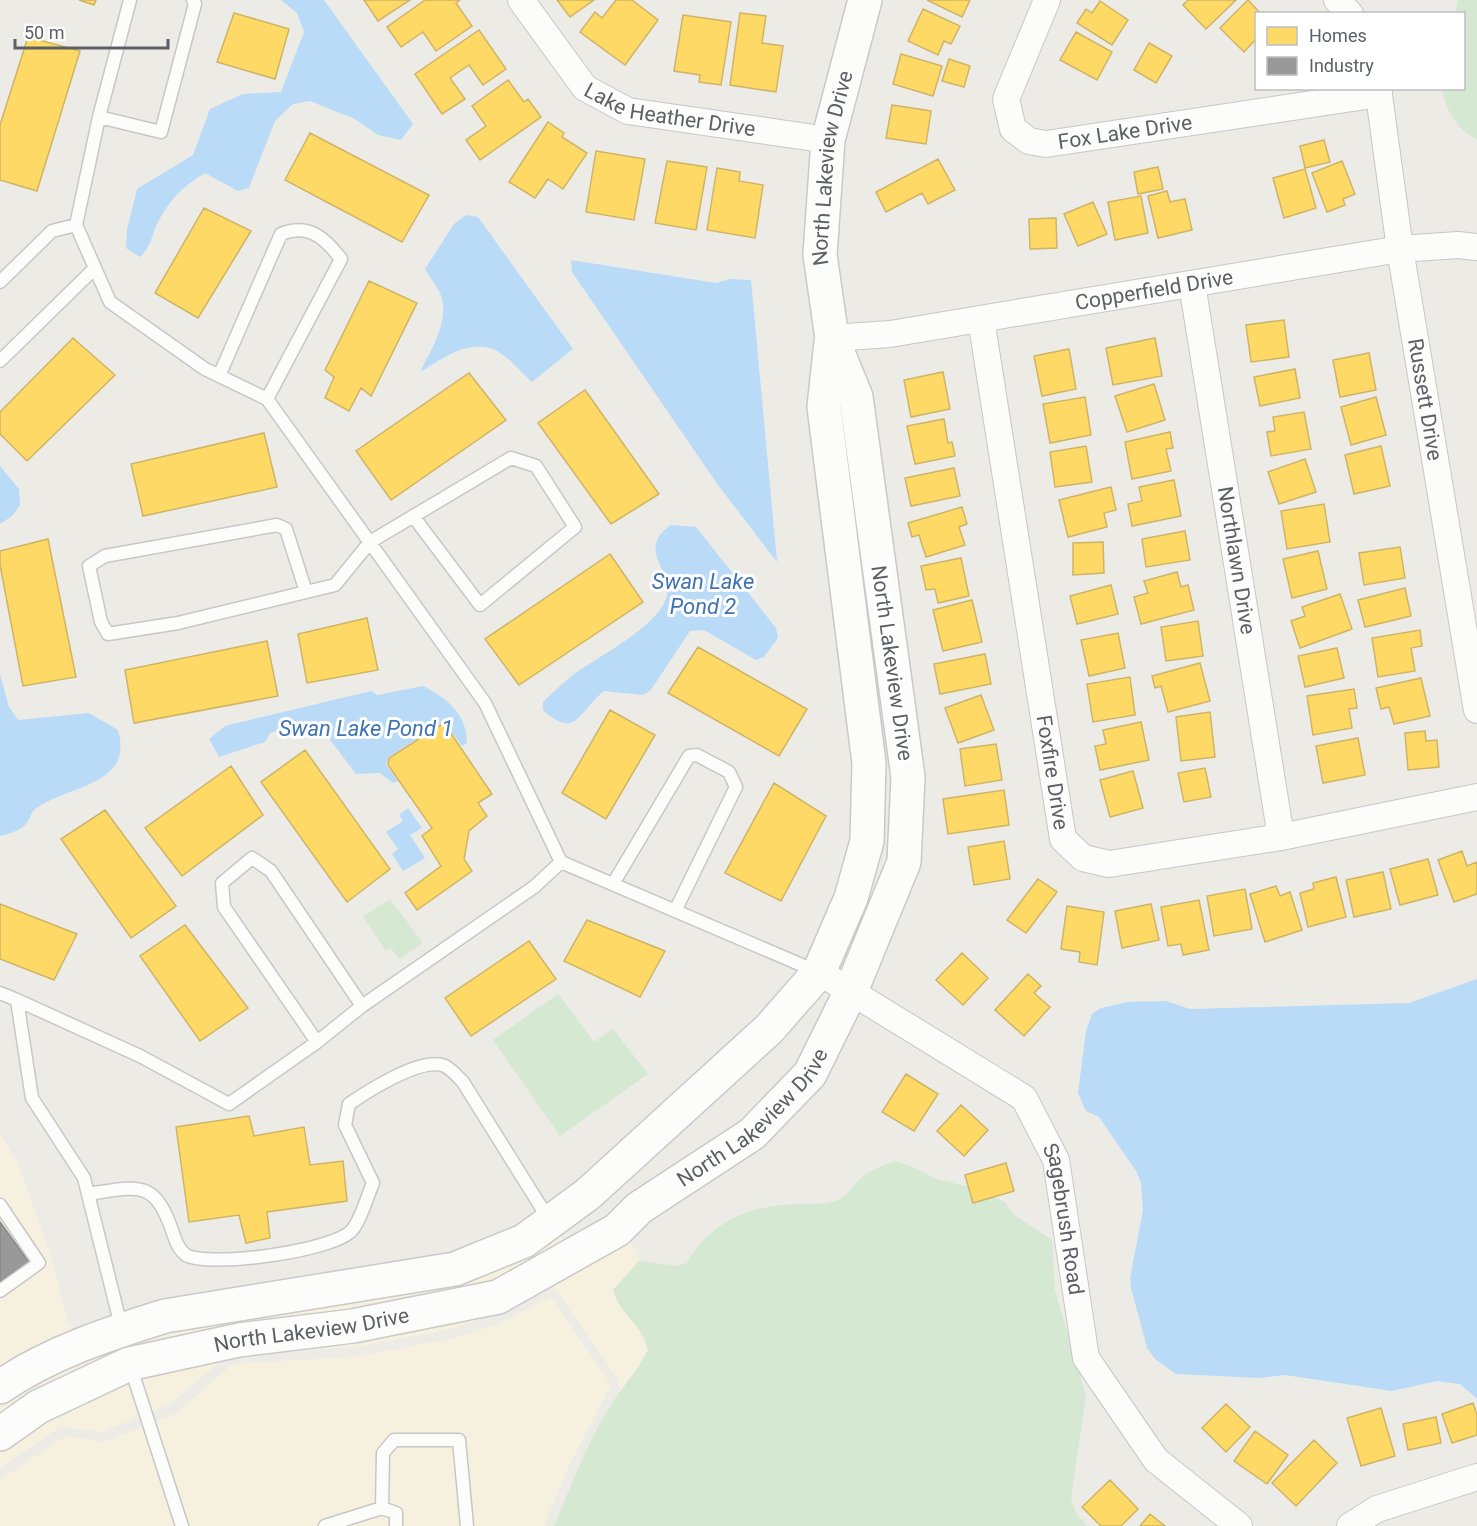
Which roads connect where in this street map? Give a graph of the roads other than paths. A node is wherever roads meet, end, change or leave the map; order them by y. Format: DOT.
graph roads {
  1 [pos="130,0"];
  2 [pos="193,0"];
  3 [pos="521,0"];
  4 [pos="865,0"];
  5 [pos="1047,0"];
  6 [pos="1337,0"];
  7 [pos="1348,12"];
  8 [pos="1379,91"];
  9 [pos="99,117"];
  10 [pos="828,140"];
  11 [pos="76,225"];
  12 [pos="1477,247"];
  13 [pos="1400,249"];
  14 [pos="95,268"];
  15 [pos="0,282"];
  16 [pos="1192,284"];
  17 [pos="981,319"];
  18 [pos="832,338"];
  19 [pos="0,360"];
  20 [pos="219,376"];
  21 [pos="267,399"];
  22 [pos="413,516"];
  23 [pos="370,542"];
  24 [pos="306,592"];
  25 [pos="890,652"];
  26 [pos="858,656"];
  27 [pos="1477,710"];
  28 [pos="1477,798"];
  29 [pos="1281,837"];
  30 [pos="561,862"];
  31 [pos="613,884"];
  32 [pos="675,911"];
  33 [pos="819,972"];
  34 [pos="851,991"];
  35 [pos="0,993"];
  36 [pos="16,1000"];
  37 [pos="362,1006"];
  38 [pos="317,1042"];
  39 [pos="88,1194"];
  40 [pos="0,1205"];
  41 [pos="555,1218"];
  42 [pos="587,1247"];
  43 [pos="0,1292"];
  44 [pos="126,1347"];
  45 [pos="0,1387"];
  46 [pos="0,1434"];
  47 [pos="1477,1478"];
  48 [pos="382,1508"];
  49 [pos="183,1526"];
  50 [pos="325,1526"];
  51 [pos="396,1526"];
  52 [pos="467,1526"];
  53 [pos="1239,1526"];
  54 [pos="1350,1526"];
  1 -- 9 [label="lane"];
  2 -- 9 [label="lane"];
  3 -- 10 [label="street, Lake Heather Drive"];
  4 -- 10 [label="street, North Lakeview Drive"];
  5 -- 8 [label="street, Fox Lake Drive"];
  6 -- 7 [label="street"];
  8 -- 13 [label="street, Russett Drive"];
  9 -- 11 [label="lane"];
  10 -- 18 [label="street, North Lakeview Drive"];
  11 -- 14 [label="lane"];
  11 -- 15 [label="lane"];
  12 -- 13 [label="street, Copperfield Drive"];
  13 -- 16 [label="street, Copperfield Drive"];
  13 -- 27 [label="street, Russett Drive"];
  14 -- 19 [label="lane"];
  14 -- 20 [label="lane"];
  16 -- 17 [label="street, Copperfield Drive"];
  16 -- 29 [label="street, Northlawn Drive"];
  17 -- 18 [label="street, Copperfield Drive"];
  17 -- 29 [label="street, Foxfire Drive"];
  18 -- 25 [label="street, North Lakeview Drive"];
  18 -- 26 [label="street, North Lakeview Drive"];
  20 -- 21 [label="lane"];
  20 -- 21 [label="lane"];
  21 -- 23 [label="lane"];
  22 -- 22 [label="lane"];
  22 -- 23 [label="lane"];
  23 -- 24 [label="lane"];
  23 -- 30 [label="lane"];
  24 -- 24 [label="lane"];
  25 -- 26 [label="street"];
  25 -- 34 [label="street, North Lakeview Drive"];
  26 -- 33 [label="street, North Lakeview Drive"];
  28 -- 29 [label="street, Foxfire Drive"];
  30 -- 31 [label="lane"];
  30 -- 37 [label="lane"];
  31 -- 32 [label="lane"];
  31 -- 32 [label="lane"];
  32 -- 33 [label="lane"];
  33 -- 34 [label="street, Sagebrush Road"];
  33 -- 41 [label="street, North Lakeview Drive"];
  34 -- 42 [label="street, North Lakeview Drive"];
  34 -- 53 [label="street, Sagebrush Road"];
  35 -- 36 [label="lane"];
  36 -- 38 [label="lane"];
  36 -- 39 [label="lane"];
  37 -- 38 [label="lane"];
  37 -- 38 [label="lane"];
  39 -- 41 [label="lane"];
  39 -- 44 [label="lane"];
  40 -- 43 [label="lane"];
  41 -- 42 [label="street"];
  41 -- 44 [label="street, North Lakeview Drive"];
  42 -- 44 [label="street, North Lakeview Drive"];
  44 -- 45 [label="street, North Lakeview Drive"];
  44 -- 46 [label="street, North Lakeview Drive"];
  44 -- 49 [label="lane"];
  47 -- 54 [label="street"];
  48 -- 50 [label="lane"];
  48 -- 51 [label="lane"];
  48 -- 52 [label="lane"];
}
